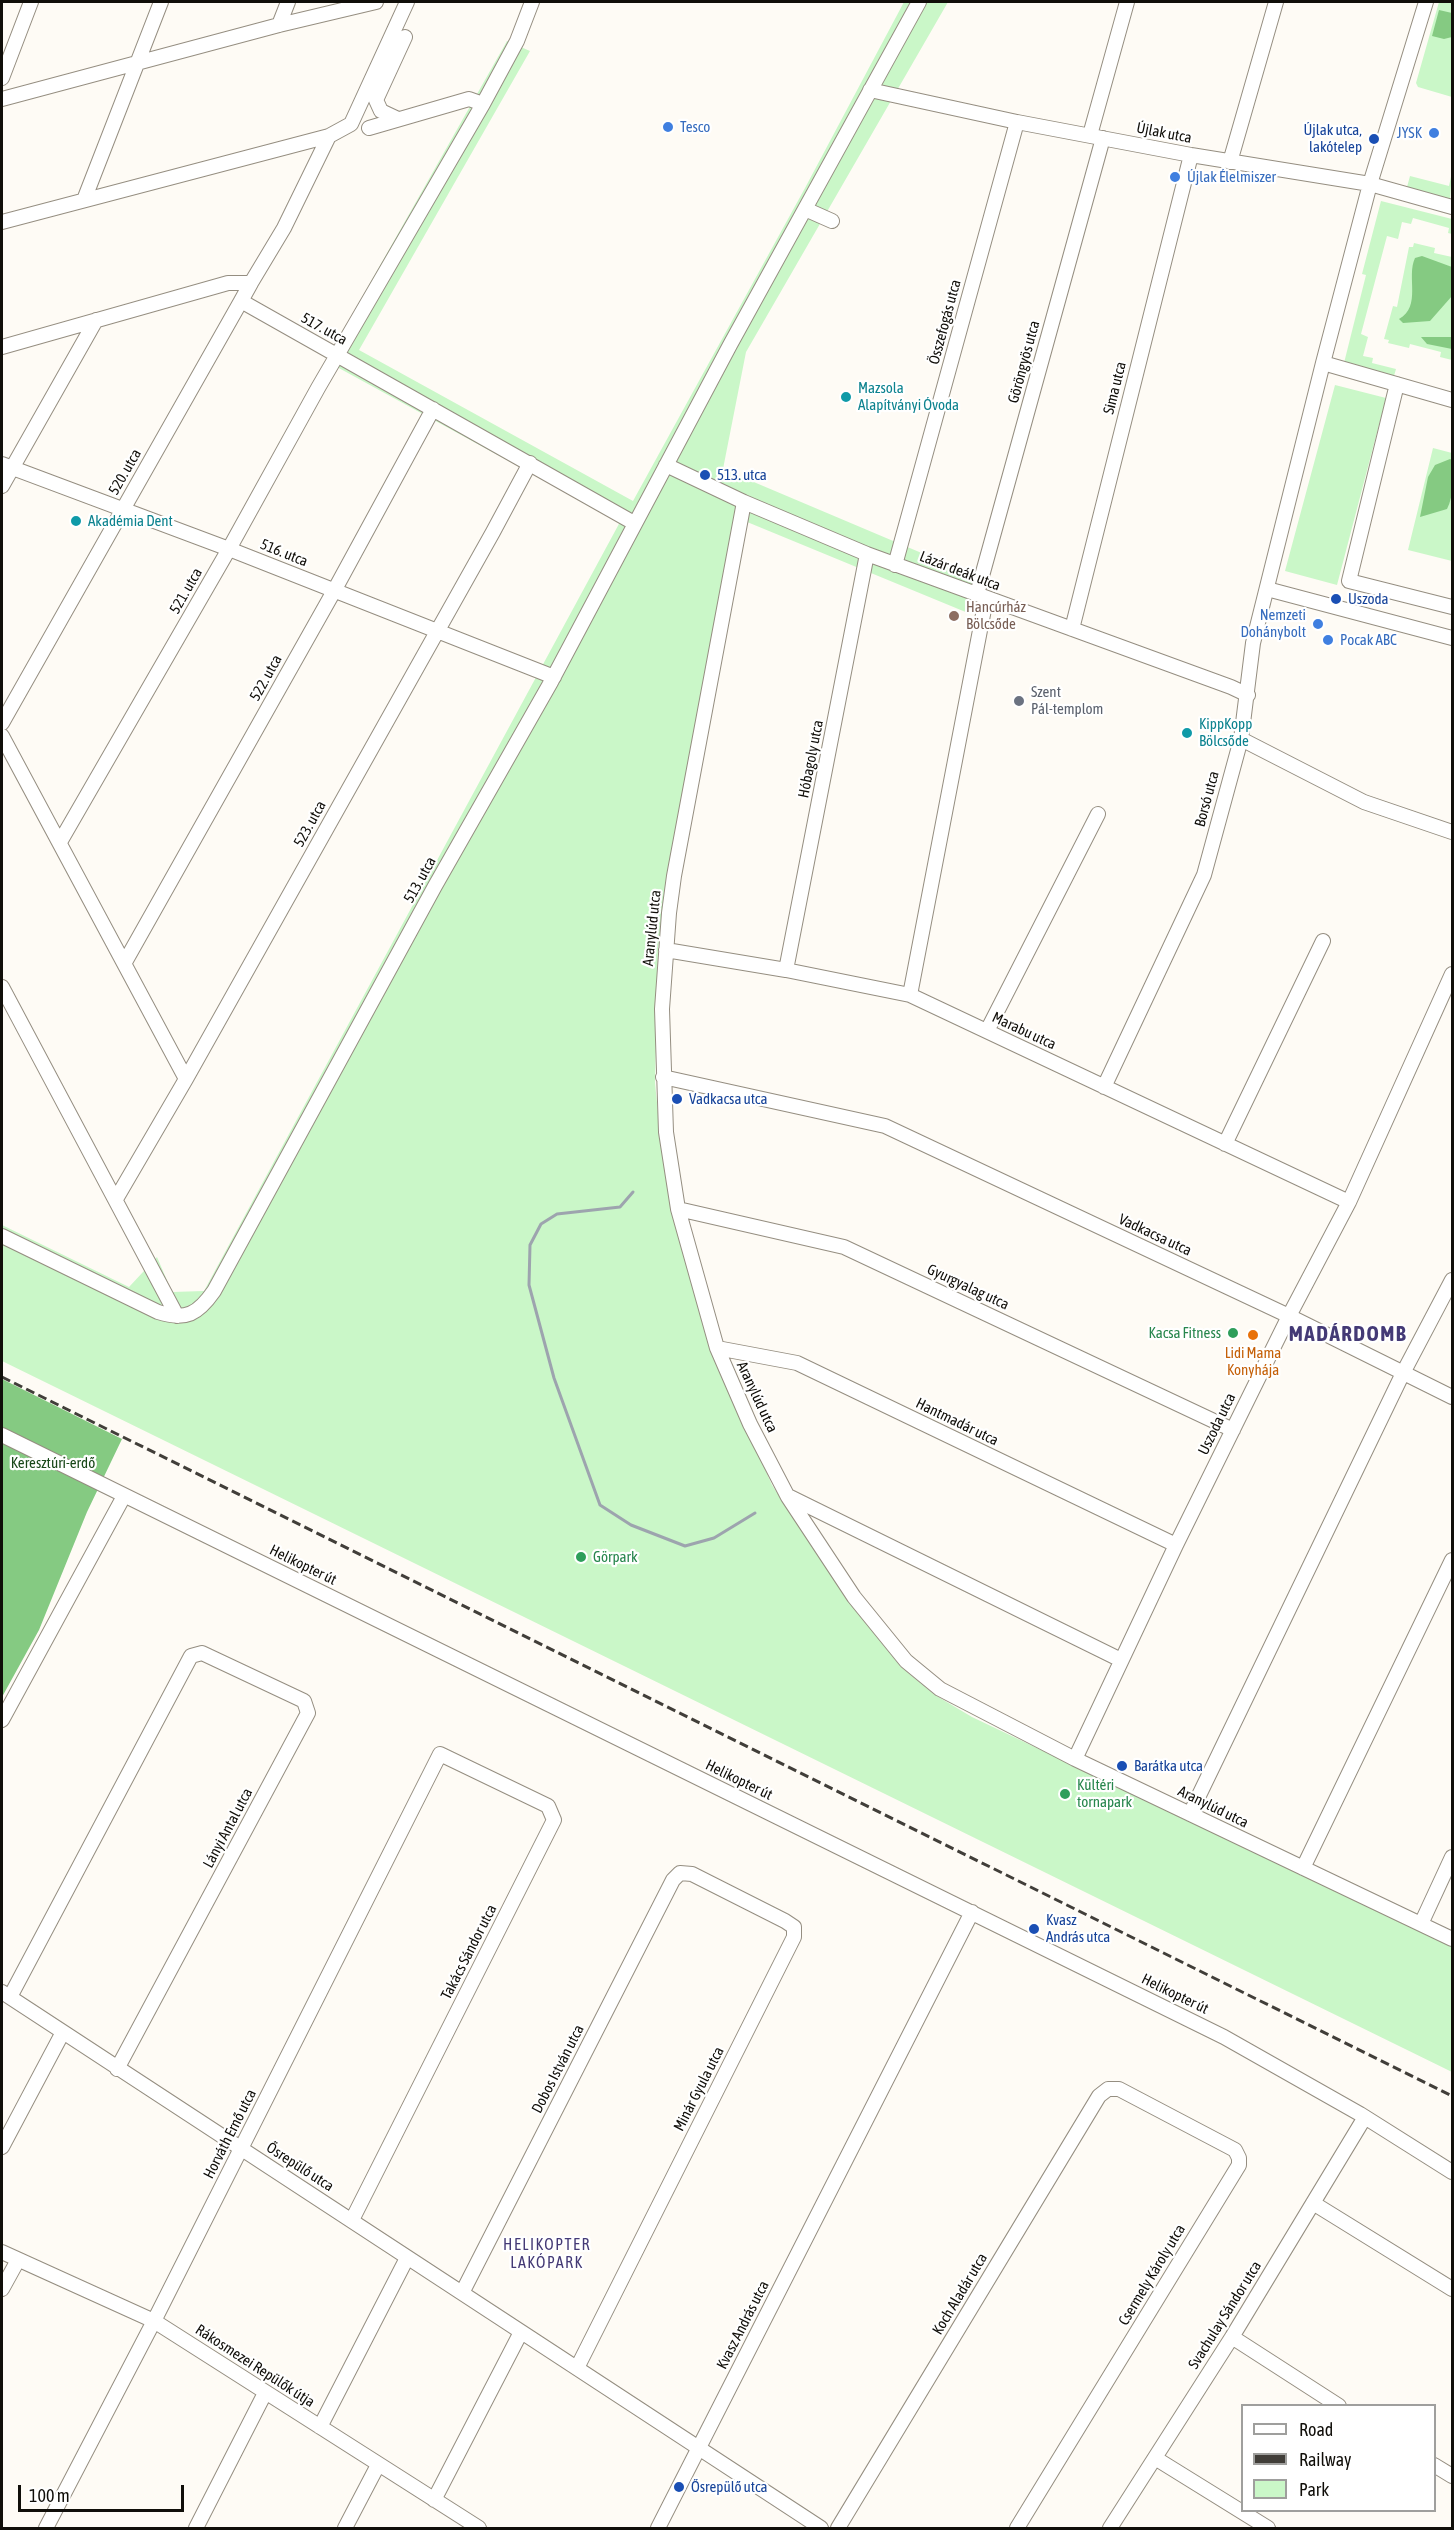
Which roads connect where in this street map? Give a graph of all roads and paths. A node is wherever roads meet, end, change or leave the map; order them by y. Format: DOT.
graph roads {
  1 [pos="31,2"];
  2 [pos="161,2"];
  3 [pos="288,2"];
  4 [pos="376,2"];
  5 [pos="407,2"];
  6 [pos="532,2"];
  7 [pos="919,2"];
  8 [pos="1127,2"];
  9 [pos="1276,2"];
  10 [pos="1426,2"];
  11 [pos="279,25"];
  12 [pos="405,37"];
  13 [pos="137,63"];
  14 [pos="2,78"];
  15 [pos="870,90"];
  16 [pos="2,99"];
  17 [pos="483,104"];
  18 [pos="398,119"];
  19 [pos="1017,122"];
  20 [pos="369,128"];
  21 [pos="329,136"];
  22 [pos="1096,137"];
  23 [pos="1191,155"];
  24 [pos="1230,162"];
  25 [pos="1370,184"];
  26 [pos="84,200"];
  27 [pos="1452,207"];
  28 [pos="805,209"];
  29 [pos="832,221"];
  30 [pos="2,222"];
  31 [pos="251,283"];
  32 [pos="241,301"];
  33 [pos="96,320"];
  34 [pos="2,347"];
  35 [pos="338,354"];
  36 [pos="1323,363"];
  37 [pos="1397,384"];
  38 [pos="1452,400"];
  39 [pos="433,409"];
  40 [pos="530,463"];
  41 [pos="666,465"];
  42 [pos="7,466"];
  43 [pos="2,486"];
  44 [pos="744,502"];
  45 [pos="123,509"];
  46 [pos="634,523"];
  47 [pos="229,549"];
  48 [pos="867,554"];
  49 [pos="895,565"];
  50 [pos="1267,589"];
  51 [pos="334,591"];
  52 [pos="982,597"];
  53 [pos="1452,607"];
  54 [pos="1071,629"];
  55 [pos="437,632"];
  56 [pos="1452,638"];
  57 [pos="554,677"];
  58 [pos="1248,695"];
  59 [pos="2,723"];
  60 [pos="2,736"];
  61 [pos="1241,739"];
  62 [pos="1098,814"];
  63 [pos="1452,832"];
  64 [pos="60,842"];
  65 [pos="1323,941"];
  66 [pos="666,950"];
  67 [pos="125,962"];
  68 [pos="786,970"];
  69 [pos="1452,974"];
  70 [pos="1452,979"];
  71 [pos="2,989"];
  72 [pos="909,995"];
  73 [pos="987,1031"];
  74 [pos="663,1077"];
  75 [pos="186,1079"];
  76 [pos="1104,1087"];
  77 [pos="1225,1144"];
  78 [pos="116,1199"];
  79 [pos="1349,1202"];
  80 [pos="678,1209"];
  81 [pos="2,1236"];
  82 [pos="1452,1280"];
  83 [pos="177,1316"];
  84 [pos="1288,1316"];
  85 [pos="717,1348"];
  86 [pos="1403,1373"];
  87 [pos="1452,1397"];
  88 [pos="1233,1430"];
  89 [pos="2,1435"];
  90 [pos="124,1496"];
  91 [pos="788,1497"];
  92 [pos="1176,1545"];
  93 [pos="1452,1560"];
  94 [pos="1121,1660"];
  95 [pos="2,1720"];
  96 [pos="440,1754"];
  97 [pos="1075,1759"];
  98 [pos="1190,1814"];
  99 [pos="1452,1857"];
  100 [pos="1303,1868"];
  101 [pos="692,1874"];
  102 [pos="972,1912"];
  103 [pos="1421,1924"];
  104 [pos="1452,1939"];
  105 [pos="6,1995"];
  106 [pos="63,2032"];
  107 [pos="117,2068"];
  108 [pos="1119,2088"];
  109 [pos="1365,2117"];
  110 [pos="2,2147"];
  111 [pos="241,2148"];
  112 [pos="1452,2172"];
  113 [pos="1313,2203"];
  114 [pos="352,2220"];
  115 [pos="2,2252"];
  116 [pos="407,2258"];
  117 [pos="18,2260"];
  118 [pos="2,2289"];
  119 [pos="1452,2289"];
  120 [pos="462,2293"];
  121 [pos="154,2321"];
  122 [pos="520,2334"];
  123 [pos="1232,2337"];
  124 [pos="577,2368"];
  125 [pos="266,2393"];
  126 [pos="1336,2404"];
  127 [pos="320,2427"];
  128 [pos="699,2448"];
  129 [pos="1155,2458"];
  130 [pos="378,2465"];
  131 [pos="1436,2466"];
  132 [pos="1452,2476"];
  133 [pos="434,2500"];
  134 [pos="46,2529"];
  135 [pos="196,2529"];
  136 [pos="345,2529"];
  137 [pos="479,2529"];
  138 [pos="658,2529"];
  139 [pos="820,2529"];
  140 [pos="838,2529"];
  141 [pos="1017,2529"];
  142 [pos="1110,2529"];
  143 [pos="1268,2529"];
  1 -- 14 [label="street"];
  2 -- 13 [label="street"];
  3 -- 11 [label="street"];
  4 -- 11 [label="street"];
  5 -- 21 [label="street"];
  6 -- 17 [label="street, 521. utca"];
  7 -- 15 [label="street, 513. utca"];
  8 -- 22 [label="street, Göröngyös utca"];
  9 -- 24 [label="street"];
  10 -- 25 [label="street, Borsó utca"];
  11 -- 13 [label="street"];
  12 -- 18 [label="street"];
  13 -- 16 [label="street"];
  13 -- 26 [label="street"];
  15 -- 19 [label="street, Újlak utca"];
  15 -- 28 [label="street, 513. utca"];
  17 -- 18 [label="street"];
  17 -- 35 [label="street, 521. utca"];
  18 -- 20 [label="street"];
  19 -- 22 [label="street, Újlak utca"];
  19 -- 49 [label="street, Összefogás utca"];
  21 -- 26 [label="street"];
  21 -- 31 [label="street"];
  22 -- 23 [label="street, Újlak utca"];
  22 -- 52 [label="street, Göröngyös utca"];
  23 -- 24 [label="street, Újlak utca"];
  23 -- 54 [label="street, Sima utca"];
  24 -- 25 [label="street, Újlak utca"];
  25 -- 27 [label="street, Újlak utca"];
  25 -- 36 [label="street, Borsó utca"];
  26 -- 30 [label="street"];
  28 -- 29 [label="street"];
  28 -- 41 [label="street, 513. utca"];
  31 -- 32 [label="street"];
  31 -- 33 [label="street"];
  32 -- 35 [label="street, 517. utca"];
  32 -- 45 [label="street, 520. utca"];
  33 -- 34 [label="street"];
  33 -- 42 [label="street"];
  35 -- 39 [label="street, 517. utca"];
  35 -- 47 [label="street, 521. utca"];
  36 -- 37 [label="street"];
  36 -- 50 [label="street, Borsó utca"];
  37 -- 38 [label="street"];
  37 -- 53 [label="street"];
  39 -- 40 [label="street, 517. utca"];
  39 -- 51 [label="street, 522. utca"];
  40 -- 46 [label="street, 517. utca"];
  40 -- 55 [label="street, 523. utca"];
  41 -- 44 [label="street, Lázár deák utca"];
  41 -- 46 [label="street, 513. utca"];
  42 -- 43 [label="street"];
  42 -- 45 [label="street, 516. utca"];
  44 -- 48 [label="street, Lázár deák utca"];
  44 -- 66 [label="street, Aranylúd utca"];
  45 -- 47 [label="street, 516. utca"];
  45 -- 59 [label="street, 520. utca"];
  46 -- 57 [label="street, 513. utca"];
  47 -- 51 [label="street, 516. utca"];
  47 -- 64 [label="street, 521. utca"];
  48 -- 49 [label="street, Lázár deák utca"];
  48 -- 68 [label="street, Hóbagoly utca"];
  49 -- 52 [label="street, Lázár deák utca"];
  50 -- 56 [label="street"];
  50 -- 58 [label="street, Borsó utca"];
  51 -- 55 [label="street, 516. utca"];
  51 -- 67 [label="street, 522. utca"];
  52 -- 54 [label="street, Lázár deák utca"];
  52 -- 72 [label="street, Göröngyös utca"];
  54 -- 58 [label="street, Lázár deák utca"];
  55 -- 57 [label="street, 516. utca"];
  55 -- 75 [label="street, 523. utca"];
  57 -- 83 [label="street, 513. utca"];
  58 -- 61 [label="street, Borsó utca"];
  60 -- 64 [label="street"];
  61 -- 63 [label="street"];
  61 -- 76 [label="street, Borsó utca"];
  62 -- 73 [label="street"];
  64 -- 67 [label="street"];
  65 -- 77 [label="street"];
  66 -- 68 [label="street, Marabu utca"];
  66 -- 74 [label="street, Aranylúd utca"];
  67 -- 75 [label="street"];
  68 -- 72 [label="street, Marabu utca"];
  69 -- 70 [label="street, Uszoda utca"];
  70 -- 79 [label="street, Uszoda utca"];
  71 -- 78 [label="street"];
  72 -- 73 [label="street, Marabu utca"];
  73 -- 76 [label="street, Marabu utca"];
  74 -- 80 [label="street, Aranylúd utca"];
  74 -- 84 [label="street, Vadkacsa utca"];
  75 -- 78 [label="street, 523. utca"];
  76 -- 77 [label="street, Marabu utca"];
  77 -- 79 [label="street, Marabu utca"];
  78 -- 83 [label="street"];
  79 -- 84 [label="street, Uszoda utca"];
  80 -- 85 [label="street, Aranylúd utca"];
  80 -- 88 [label="street, Gyurgyalag utca"];
  81 -- 83 [label="street"];
  82 -- 86 [label="street"];
  84 -- 86 [label="street, Vadkacsa utca"];
  84 -- 88 [label="street, Uszoda utca"];
  85 -- 91 [label="street, Aranylúd utca"];
  85 -- 92 [label="street, Hantmadár utca"];
  86 -- 87 [label="street, Vadkacsa utca"];
  86 -- 98 [label="street"];
  88 -- 92 [label="street, Uszoda utca"];
  89 -- 90 [label="street, Helikopter út"];
  90 -- 95 [label="street"];
  90 -- 102 [label="street, Helikopter út"];
  91 -- 94 [label="street"];
  91 -- 97 [label="street, Aranylúd utca"];
  92 -- 94 [label="street, Uszoda utca"];
  93 -- 100 [label="street"];
  94 -- 97 [label="street, Uszoda utca"];
  96 -- 111 [label="street, Horváth Ernő utca"];
  96 -- 114 [label="street, Takács Sándor utca"];
  97 -- 98 [label="street, Aranylúd utca"];
  98 -- 100 [label="street, Aranylúd utca"];
  99 -- 103 [label="street"];
  100 -- 103 [label="street, Aranylúd utca"];
  101 -- 120 [label="street, Dobos István utca"];
  101 -- 124 [label="street, Minár Gyula utca"];
  102 -- 109 [label="street, Helikopter út"];
  102 -- 128 [label="street, Kvasz András utca"];
  103 -- 104 [label="street, Aranylúd utca"];
  105 -- 106 [label="street, Ősrepülő utca"];
  105 -- 107 [label="street, Lányi Antal utca"];
  106 -- 107 [label="street, Ősrepülő utca"];
  106 -- 110 [label="street"];
  107 -- 111 [label="street, Ősrepülő utca"];
  108 -- 140 [label="street, Koch Aladár utca"];
  108 -- 141 [label="street, Csermely Károly utca"];
  109 -- 112 [label="street, Helikopter út"];
  109 -- 113 [label="street, Svachulay Sándor utca"];
  111 -- 114 [label="street, Ősrepülő utca"];
  111 -- 121 [label="street, Horváth Ernő utca"];
  113 -- 119 [label="street"];
  113 -- 123 [label="street, Svachulay Sándor utca"];
  114 -- 116 [label="street, Ősrepülő utca"];
  115 -- 117 [label="street, Rákosmezei Repülők útja"];
  116 -- 120 [label="street, Ősrepülő utca"];
  116 -- 127 [label="street"];
  117 -- 118 [label="street"];
  117 -- 121 [label="street, Rákosmezei Repülők útja"];
  120 -- 122 [label="street, Ősrepülő utca"];
  121 -- 125 [label="street, Rákosmezei Repülők útja"];
  121 -- 134 [label="street, Horváth Ernő utca"];
  122 -- 124 [label="street, Ősrepülő utca"];
  122 -- 133 [label="street"];
  123 -- 126 [label="street"];
  123 -- 129 [label="street, Svachulay Sándor utca"];
  124 -- 128 [label="street, Ősrepülő utca"];
  125 -- 127 [label="street, Rákosmezei Repülők útja"];
  125 -- 135 [label="street"];
  127 -- 130 [label="street, Rákosmezei Repülők útja"];
  128 -- 138 [label="street, Kvasz András utca"];
  128 -- 139 [label="street, Ősrepülő utca"];
  129 -- 142 [label="street, Svachulay Sándor utca"];
  129 -- 143 [label="street"];
  130 -- 133 [label="street, Rákosmezei Repülők útja"];
  130 -- 136 [label="street"];
  131 -- 132 [label="street"];
  133 -- 137 [label="street, Rákosmezei Repülők útja"];
}
